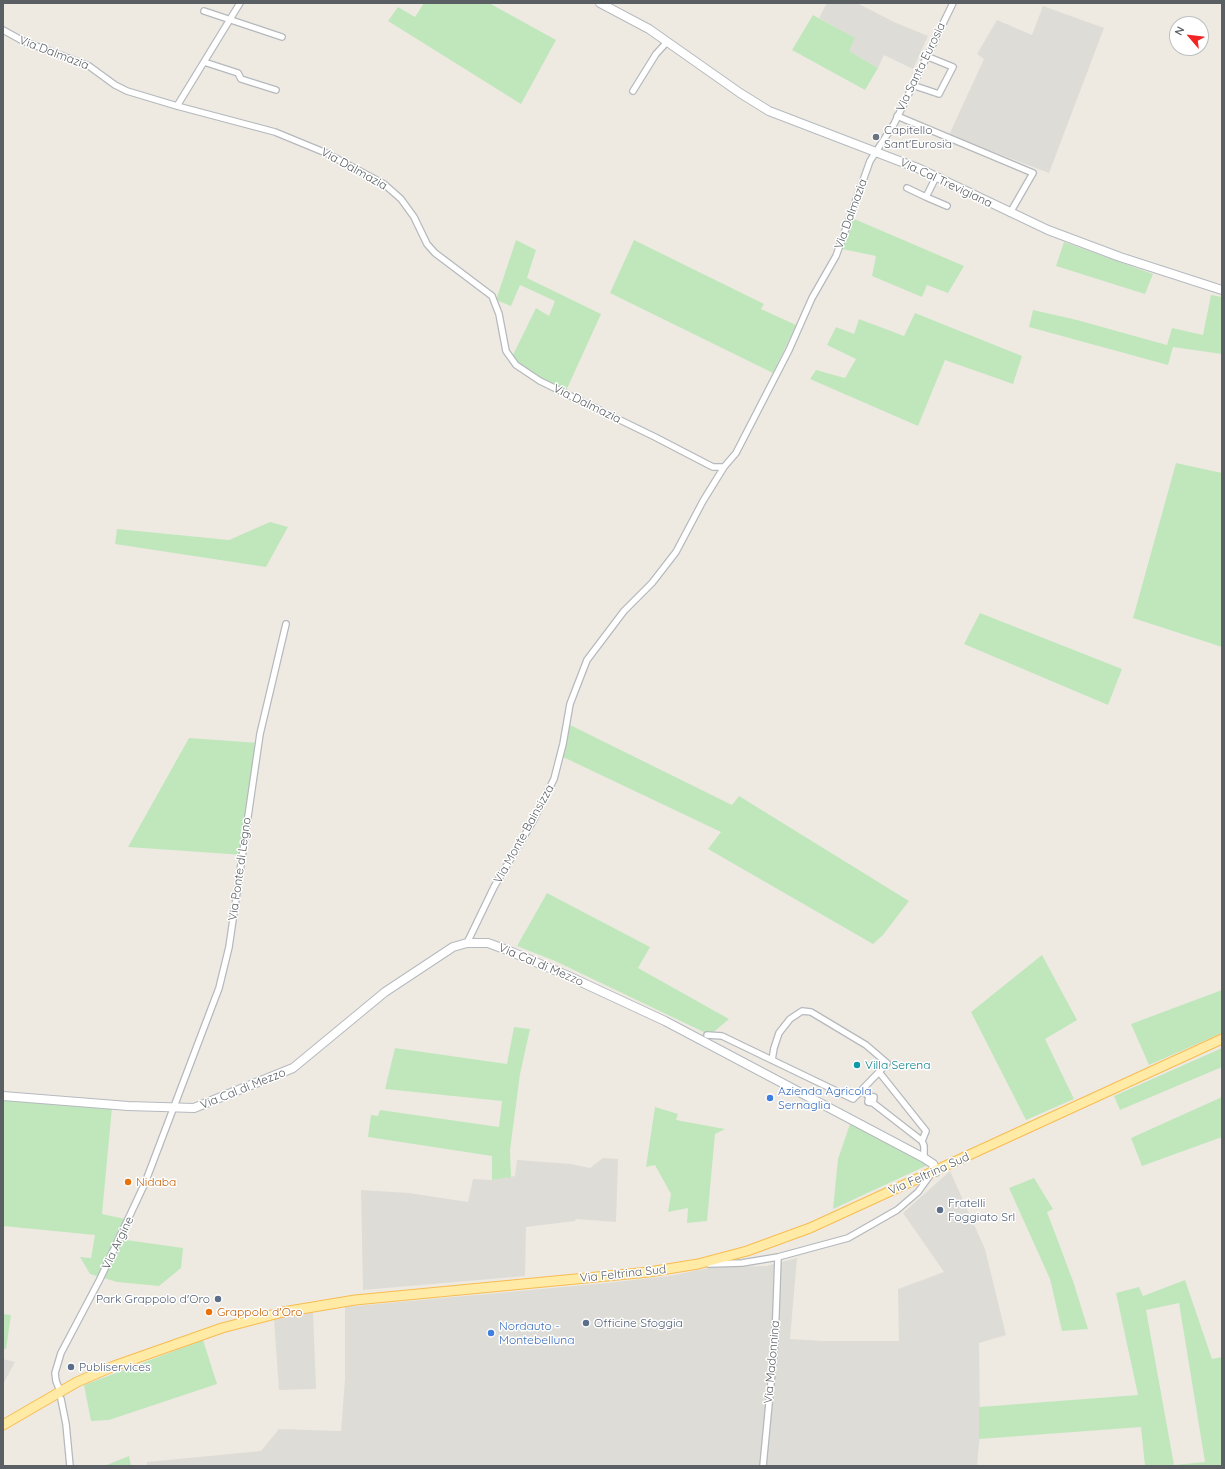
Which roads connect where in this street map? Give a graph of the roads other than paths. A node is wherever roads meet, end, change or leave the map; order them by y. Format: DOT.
graph roads {
  1 [pos="240,3"];
  2 [pos="600,3"];
  3 [pos="953,3"];
  4 [pos="204,11"];
  5 [pos="230,19"];
  6 [pos="3,30"];
  7 [pos="282,37"];
  8 [pos="667,42"];
  9 [pos="926,56"];
  10 [pos="204,62"];
  11 [pos="912,85"];
  12 [pos="276,90"];
  13 [pos="633,92"];
  14 [pos="177,106"];
  15 [pos="897,116"];
  16 [pos="876,152"];
  17 [pos="936,177"];
  18 [pos="907,188"];
  19 [pos="926,197"];
  20 [pos="947,206"];
  21 [pos="1010,213"];
  22 [pos="1222,290"];
  23 [pos="724,467"];
  24 [pos="286,624"];
  25 [pos="592,653"];
  26 [pos="467,943"];
  27 [pos="707,1035"];
  28 [pos="1222,1039"];
  29 [pos="772,1060"];
  30 [pos="879,1072"];
  31 [pos="861,1091"];
  32 [pos="3,1096"];
  33 [pos="173,1109"];
  34 [pos="922,1141"];
  35 [pos="924,1158"];
  36 [pos="934,1173"];
  37 [pos="778,1257"];
  38 [pos="698,1264"];
  39 [pos="60,1395"];
  40 [pos="3,1425"];
  41 [pos="70,1466"];
  42 [pos="763,1466"];
  1 -- 5 [label="street"];
  2 -- 8 [label="street, Via Cal Trevigiana"];
  3 -- 9 [label="street, Via Santa Eurosia"];
  4 -- 5 [label="street"];
  5 -- 7 [label="street"];
  5 -- 10 [label="street"];
  6 -- 14 [label="street, Via Dalmazia"];
  8 -- 13 [label="street"];
  8 -- 16 [label="street, Via Cal Trevigiana"];
  9 -- 11 [label="street, Via Santa Eurosia"];
  9 -- 11 [label="street"];
  10 -- 12 [label="street"];
  10 -- 14 [label="street"];
  11 -- 15 [label="street, Via Santa Eurosia"];
  14 -- 23 [label="street, Via Dalmazia"];
  15 -- 16 [label="street, Via Santa Eurosia"];
  15 -- 21 [label="street"];
  16 -- 17 [label="street, Via Cal Trevigiana"];
  16 -- 23 [label="street, Via Dalmazia"];
  17 -- 19 [label="street"];
  17 -- 21 [label="street, Via Cal Trevigiana"];
  18 -- 19 [label="street"];
  19 -- 20 [label="street"];
  21 -- 22 [label="street, Via Cal Trevigiana"];
  23 -- 25 [label="street, Via Dalmazia"];
  24 -- 33 [label="street, Via Ponte di Legno"];
  25 -- 26 [label="street, Via Monte Bainsizza"];
  26 -- 33 [label="street, Via Cal di Mezzo"];
  26 -- 35 [label="street, Via Cal di Mezzo"];
  27 -- 29 [label="street"];
  28 -- 36 [label="main road, Via Feltrina Sud"];
  29 -- 30 [label="street"];
  29 -- 31 [label="street"];
  30 -- 31 [label="street"];
  30 -- 34 [label="street"];
  31 -- 34 [label="street"];
  32 -- 33 [label="street, Via Cal di Mezzo"];
  33 -- 39 [label="street, Via Argine"];
  34 -- 35 [label="street"];
  35 -- 36 [label="street, Via Cal di Mezzo"];
  36 -- 37 [label="street"];
  36 -- 38 [label="main road, Via Feltrina Sud"];
  37 -- 38 [label="street"];
  37 -- 42 [label="street, Via Madonnina"];
  38 -- 39 [label="main road, Via Feltrina Sud"];
  39 -- 40 [label="main road, Via Feltrina Sud"];
  39 -- 41 [label="street"];
}
